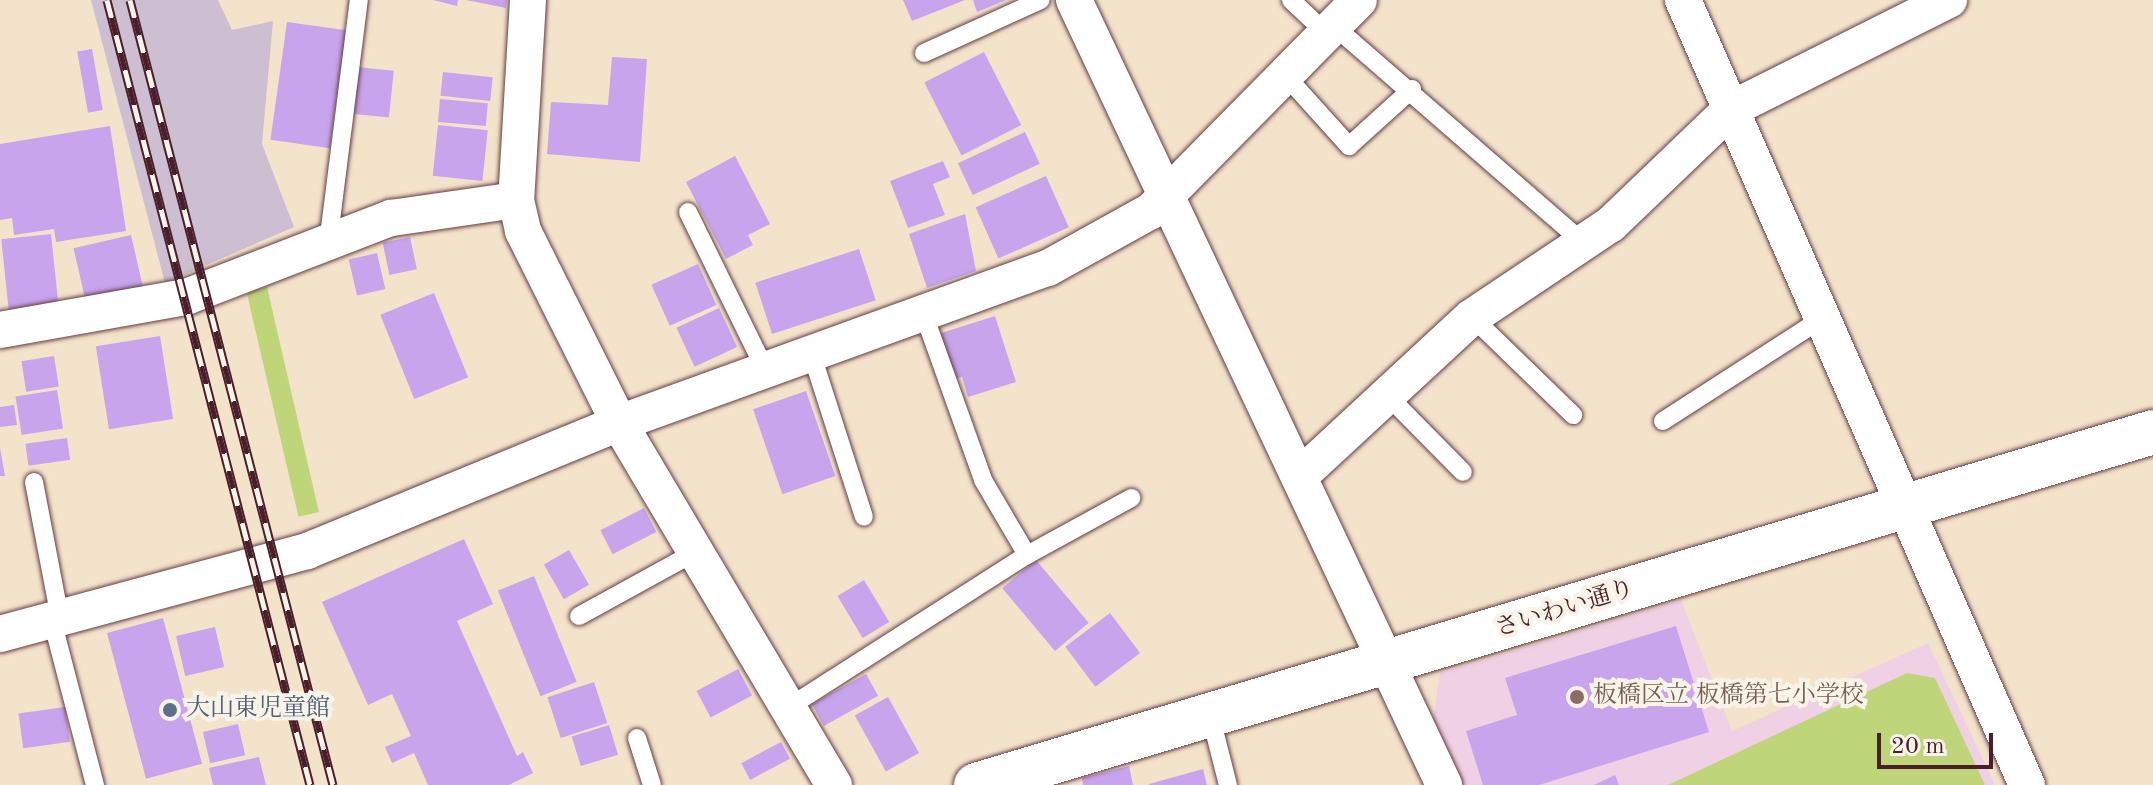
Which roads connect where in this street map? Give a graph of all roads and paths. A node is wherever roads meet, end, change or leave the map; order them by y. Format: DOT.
graph roads {
  1 [pos="359,0"];
  2 [pos="528,0"];
  3 [pos="1041,0"];
  4 [pos="1074,0"];
  5 [pos="1291,0"];
  6 [pos="1359,0"];
  7 [pos="1683,0"];
  8 [pos="1949,0"];
  9 [pos="1330,29"];
  10 [pos="924,53"];
  11 [pos="1285,75"];
  12 [pos="1412,89"];
  13 [pos="1731,109"];
  14 [pos="1169,194"];
  15 [pos="516,200"];
  16 [pos="688,212"];
  17 [pos="1581,241"];
  18 [pos="328,244"];
  19 [pos="923,312"];
  20 [pos="1472,317"];
  21 [pos="1823,318"];
  22 [pos="0,330"];
  23 [pos="811,352"];
  24 [pos="765,369"];
  25 [pos="1387,395"];
  26 [pos="1573,415"];
  27 [pos="1663,421"];
  28 [pos="619,423"];
  29 [pos="2153,432"];
  30 [pos="1463,472"];
  31 [pos="1300,476"];
  32 [pos="34,482"];
  33 [pos="1131,498"];
  34 [pos="1906,506"];
  35 [pos="864,517"];
  36 [pos="697,551"];
  37 [pos="1027,555"];
  38 [pos="579,616"];
  39 [pos="56,619"];
  40 [pos="0,634"];
  41 [pos="1388,663"];
  42 [pos="789,707"];
  43 [pos="1211,718"];
  44 [pos="637,738"];
  45 [pos="95,785"];
  46 [pos="652,785"];
  47 [pos="834,785"];
  48 [pos="976,785"];
  49 [pos="1228,785"];
  50 [pos="1444,785"];
  51 [pos="2027,785"];
  1 -- 18 [label="lane"];
  2 -- 15 [label="street"];
  3 -- 10 [label="lane"];
  4 -- 14 [label="street"];
  5 -- 9 [label="lane"];
  6 -- 9 [label="street"];
  7 -- 13 [label="street"];
  8 -- 13 [label="street"];
  9 -- 11 [label="street"];
  9 -- 12 [label="lane"];
  11 -- 12 [label="lane"];
  11 -- 14 [label="street"];
  12 -- 17 [label="lane"];
  13 -- 17 [label="street"];
  13 -- 21 [label="street"];
  14 -- 19 [label="street"];
  14 -- 31 [label="street"];
  15 -- 18 [label="street"];
  15 -- 28 [label="street"];
  16 -- 24 [label="lane"];
  17 -- 20 [label="street"];
  18 -- 22 [label="street"];
  19 -- 23 [label="street"];
  19 -- 37 [label="lane"];
  20 -- 25 [label="street"];
  20 -- 26 [label="lane"];
  21 -- 27 [label="lane"];
  21 -- 34 [label="street"];
  23 -- 24 [label="street"];
  23 -- 35 [label="lane"];
  24 -- 28 [label="street"];
  25 -- 30 [label="lane"];
  25 -- 31 [label="street"];
  28 -- 36 [label="street"];
  28 -- 39 [label="street"];
  29 -- 34 [label="street, さいわい通り"];
  31 -- 41 [label="street"];
  32 -- 39 [label="lane"];
  33 -- 37 [label="lane"];
  34 -- 41 [label="street, さいわい通り"];
  34 -- 51 [label="street"];
  36 -- 38 [label="lane"];
  36 -- 42 [label="street"];
  37 -- 42 [label="lane"];
  39 -- 40 [label="street"];
  39 -- 45 [label="lane"];
  41 -- 43 [label="street, さいわい通り"];
  41 -- 50 [label="street"];
  42 -- 47 [label="street"];
  43 -- 48 [label="street, さいわい通り"];
  43 -- 49 [label="lane"];
  44 -- 46 [label="lane"];
}
